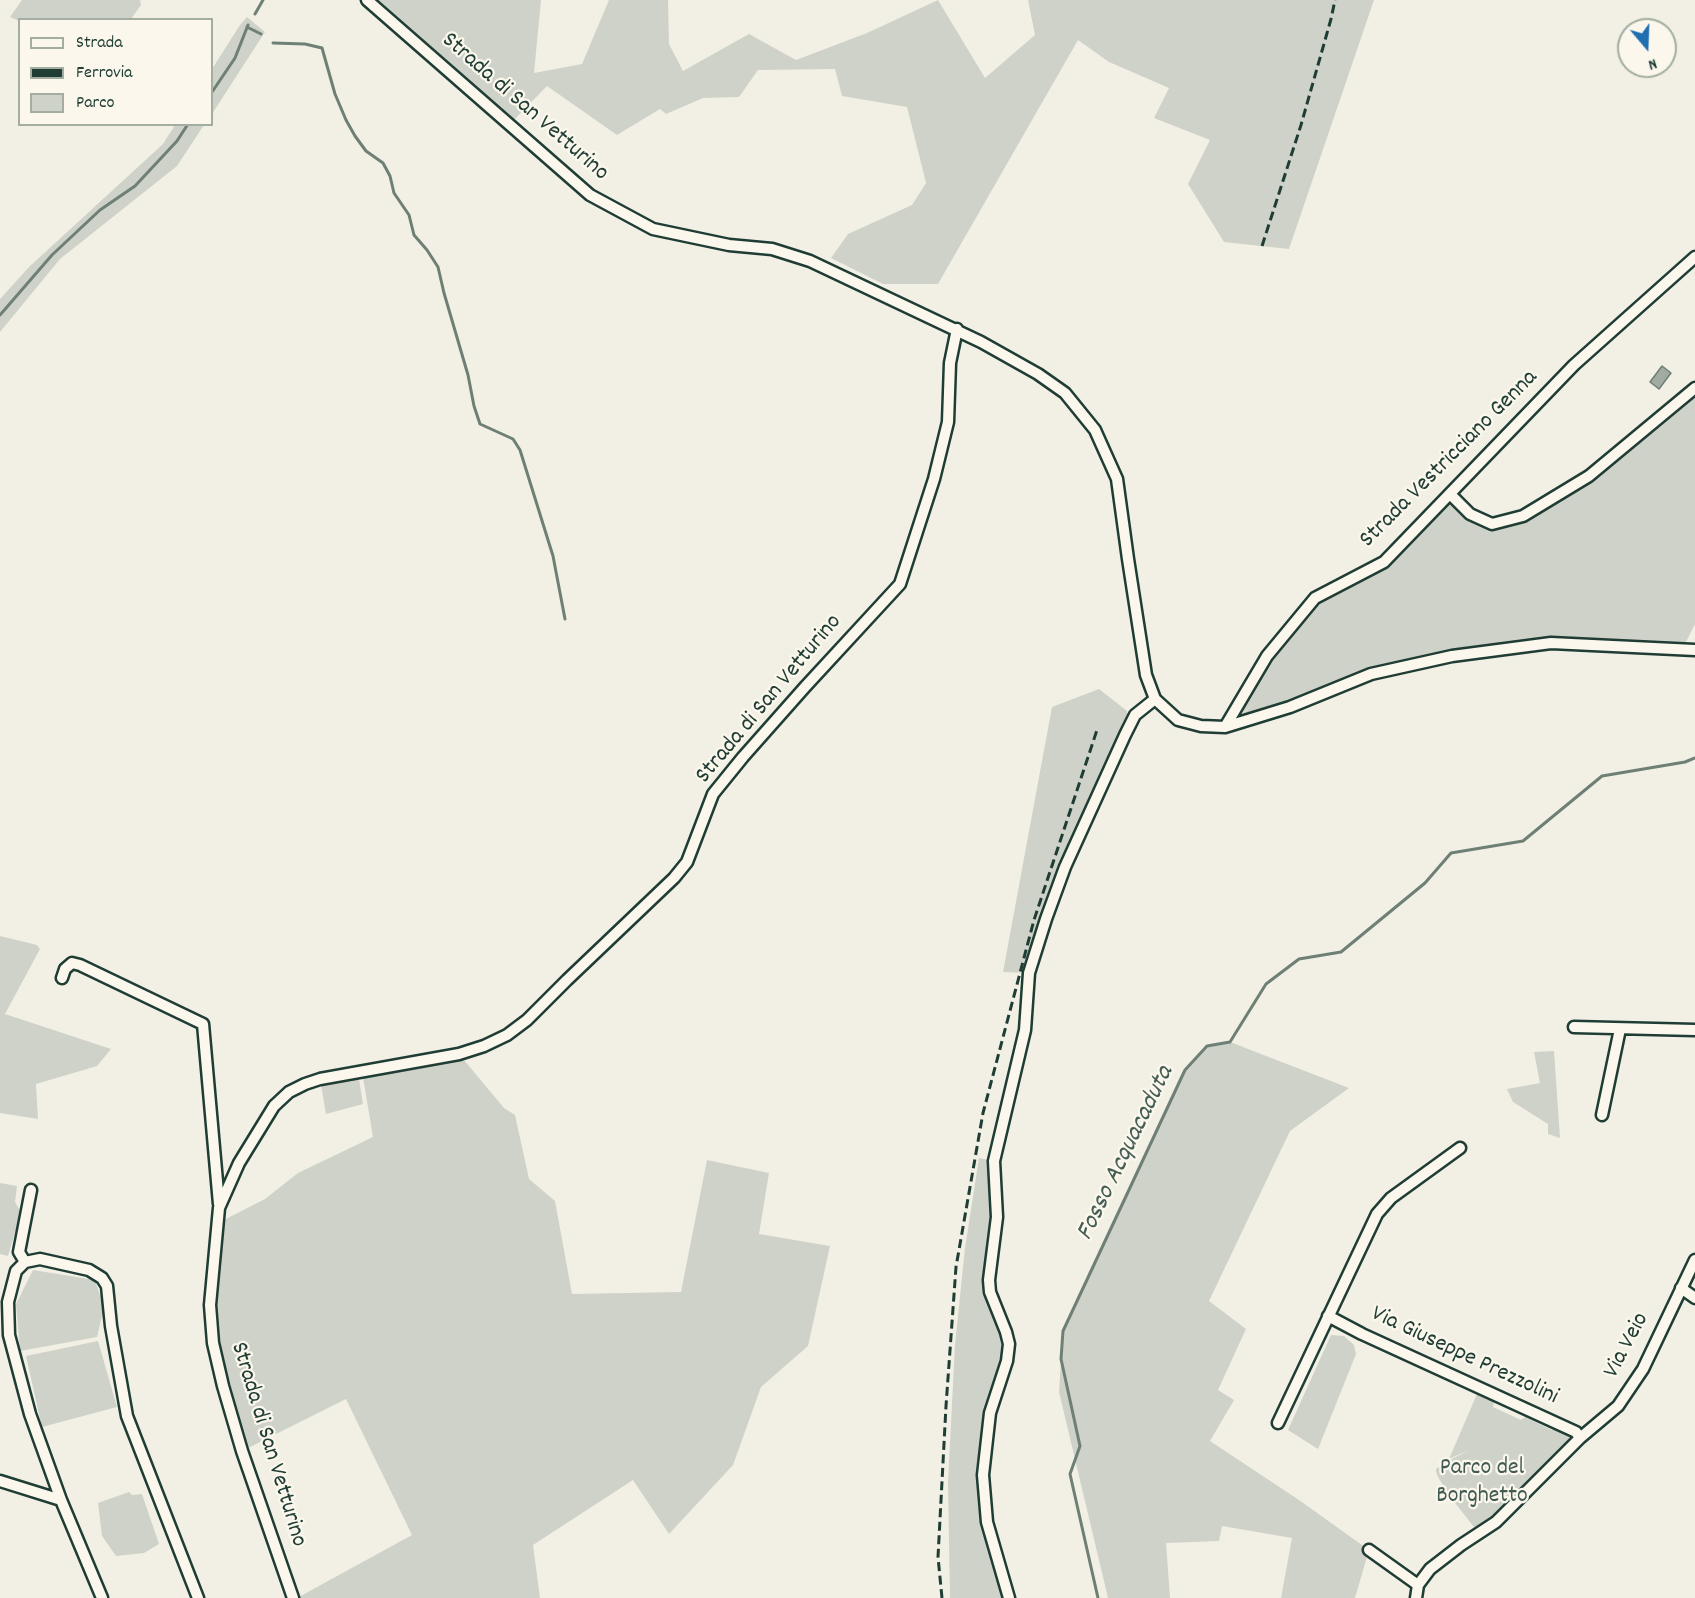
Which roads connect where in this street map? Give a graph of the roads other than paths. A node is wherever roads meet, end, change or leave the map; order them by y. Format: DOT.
graph roads {
  1 [pos="367,0"];
  2 [pos="1695,257"];
  3 [pos="957,329"];
  4 [pos="1695,388"];
  5 [pos="1450,494"];
  6 [pos="1695,650"];
  7 [pos="1155,699"];
  8 [pos="1225,726"];
  9 [pos="62,978"];
  10 [pos="1574,1027"];
  11 [pos="1620,1029"];
  12 [pos="1695,1030"];
  13 [pos="1602,1115"];
  14 [pos="1460,1148"];
  15 [pos="30,1190"];
  16 [pos="219,1208"];
  17 [pos="1695,1260"];
  18 [pos="25,1262"];
  19 [pos="1681,1288"];
  20 [pos="1695,1298"];
  21 [pos="1328,1316"];
  22 [pos="1278,1423"];
  23 [pos="1580,1438"];
  24 [pos="0,1481"];
  25 [pos="61,1500"];
  26 [pos="1369,1550"];
  27 [pos="1418,1585"];
  28 [pos="102,1598"];
  29 [pos="198,1598"];
  30 [pos="293,1598"];
  31 [pos="1009,1598"];
  32 [pos="1416,1598"];
  1 -- 3 [label="street, Strada di San Vetturino"];
  2 -- 5 [label="street, Strada Vestricciano Genna"];
  3 -- 7 [label="street"];
  3 -- 16 [label="street, Strada di San Vetturino"];
  4 -- 5 [label="street"];
  5 -- 8 [label="street, Strada Vestricciano Genna"];
  6 -- 8 [label="street"];
  7 -- 8 [label="street"];
  7 -- 31 [label="street"];
  9 -- 16 [label="street"];
  10 -- 11 [label="street"];
  11 -- 12 [label="street"];
  11 -- 13 [label="street"];
  14 -- 21 [label="street"];
  15 -- 18 [label="street"];
  16 -- 30 [label="street, Strada di San Vetturino"];
  17 -- 19 [label="street, Via Veio"];
  18 -- 25 [label="street"];
  18 -- 29 [label="street"];
  19 -- 20 [label="street"];
  19 -- 23 [label="street, Via Veio"];
  21 -- 22 [label="street"];
  21 -- 23 [label="street, Via Giuseppe Prezzolini"];
  23 -- 27 [label="street, Via Veio"];
  24 -- 25 [label="street"];
  25 -- 28 [label="street"];
  26 -- 27 [label="street"];
  27 -- 32 [label="street"];
}
